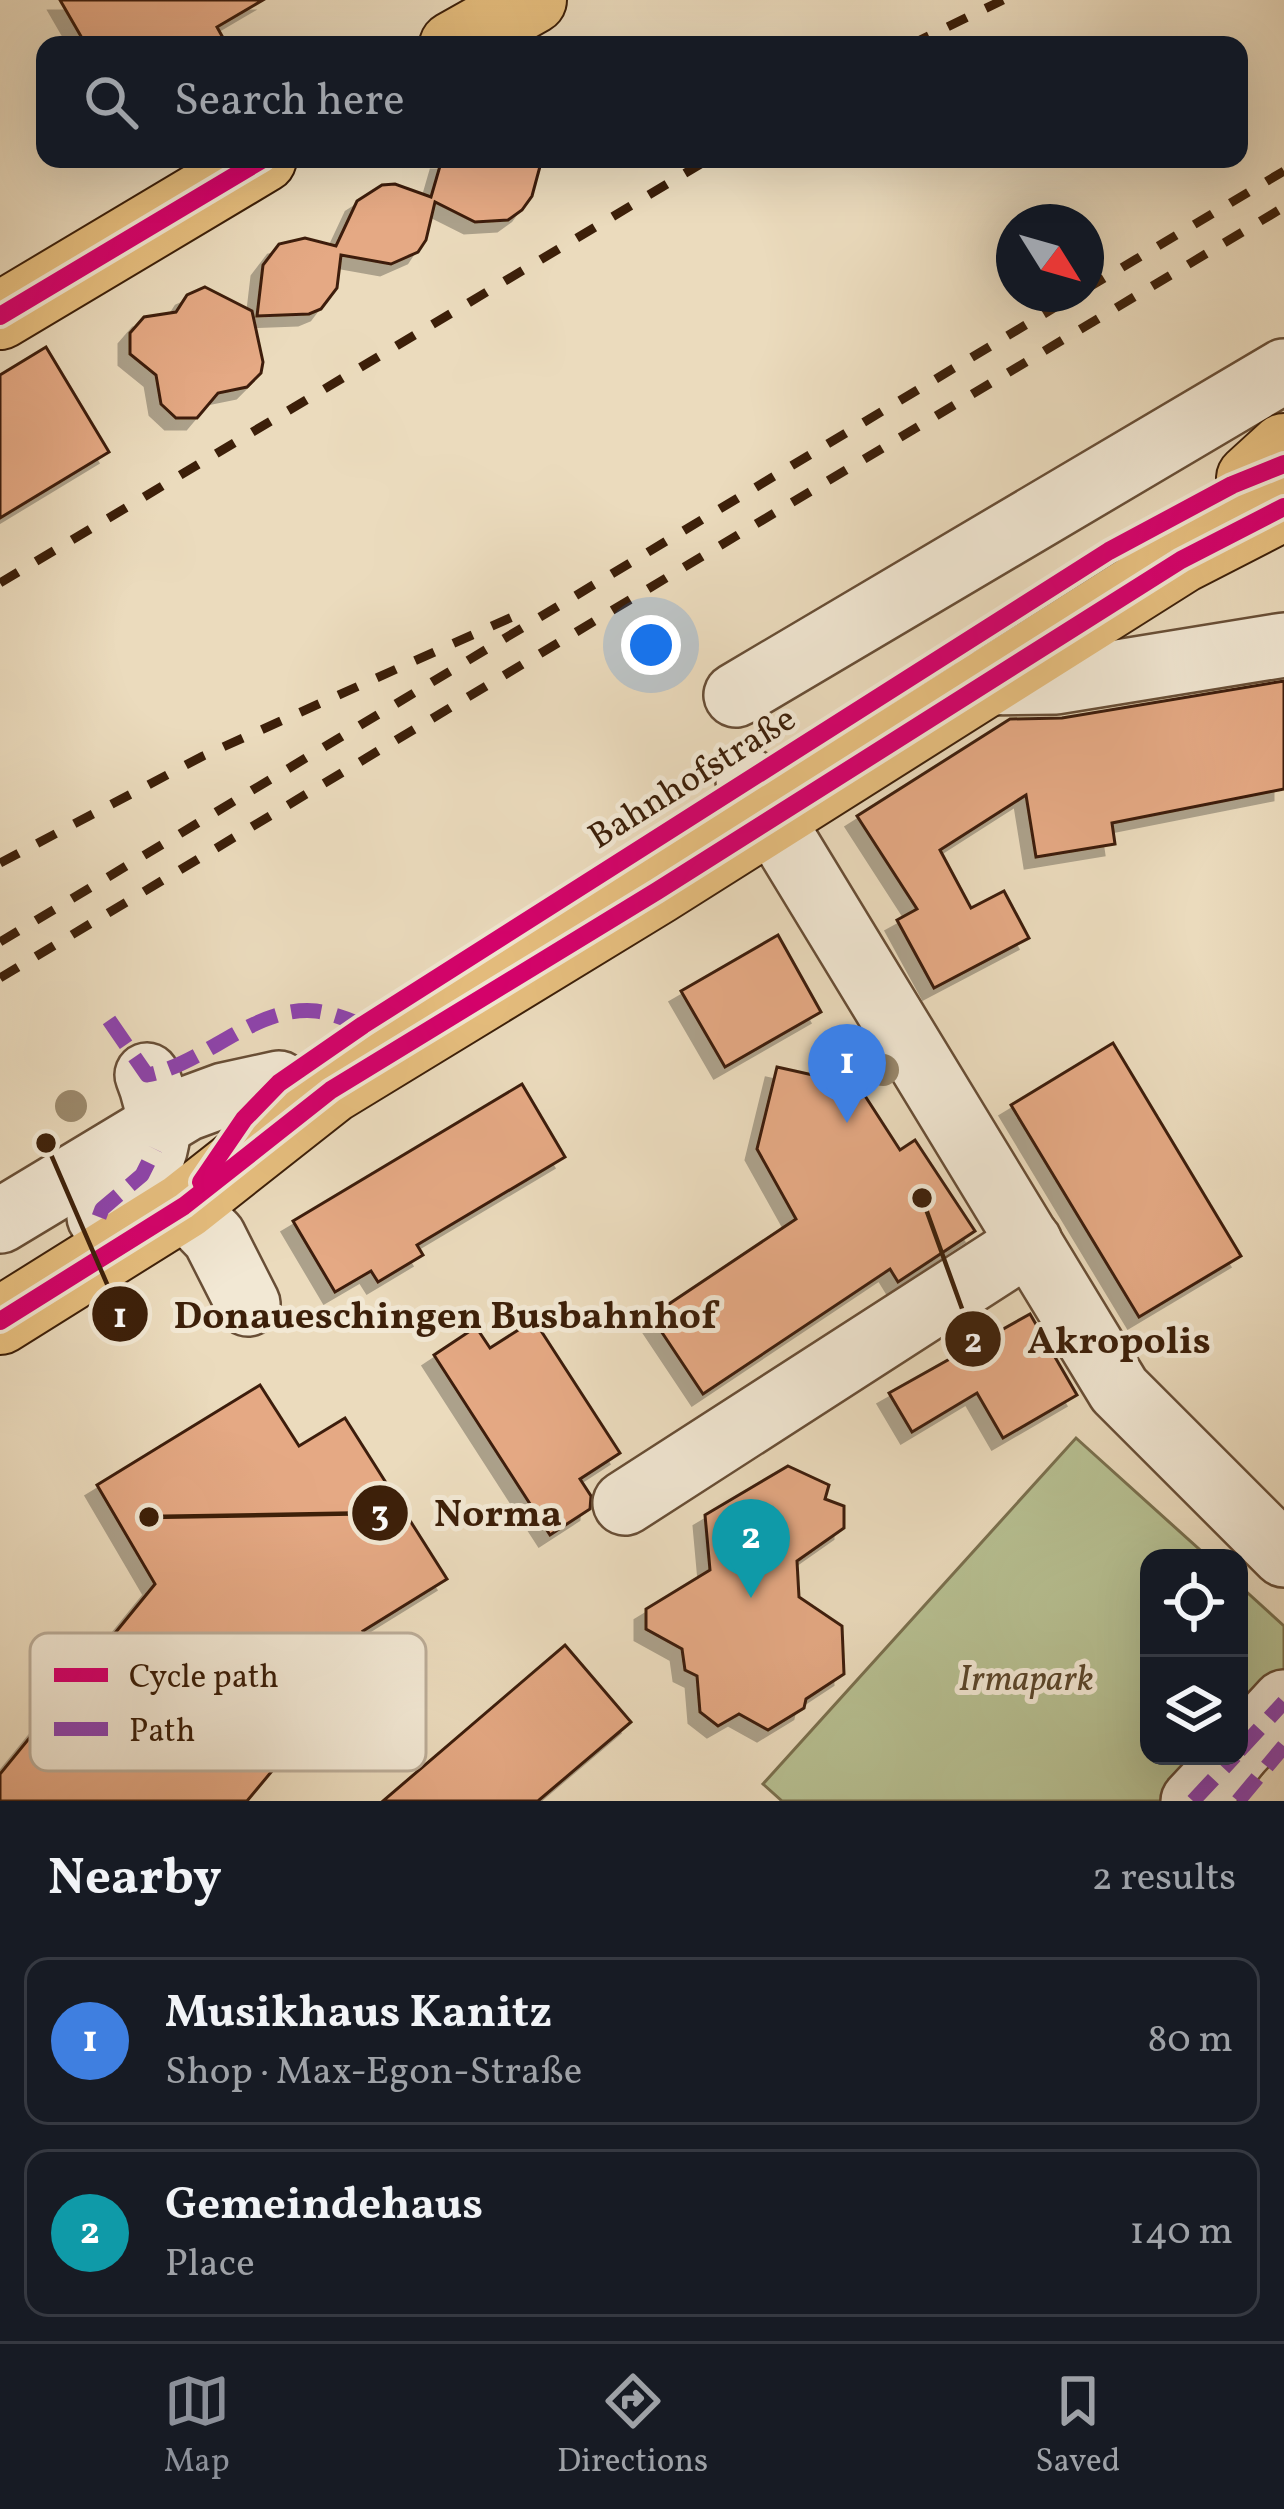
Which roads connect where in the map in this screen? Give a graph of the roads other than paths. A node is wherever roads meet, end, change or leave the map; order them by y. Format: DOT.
graph roads {
  1 [pos="532,0"];
  2 [pos="469,36"];
  3 [pos="248,168"];
  4 [pos="0,316"];
  5 [pos="1284,371"];
  6 [pos="1275,474"];
  7 [pos="1284,645"];
  8 [pos="981,683"];
  9 [pos="736,695"];
  10 [pos="760,799"];
  11 [pos="279,1083"];
  12 [pos="153,1123"];
  13 [pos="246,1144"];
  14 [pos="184,1206"];
  15 [pos="99,1217"];
  16 [pos="0,1221"];
  17 [pos="1030,1242"];
  18 [pos="248,1304"];
  19 [pos="0,1321"];
  20 [pos="625,1503"];
  21 [pos="1284,1555"];
  22 [pos="1284,1702"];
  23 [pos="1248,1742"];
  24 [pos="1227,1765"];
  25 [pos="1193,1801"];
  1 -- 2 [label="main road"];
  3 -- 4 [label="main road"];
  5 -- 9 [label="street"];
  6 -- 8 [label="main road, Bahnhofstraße"];
  6 -- 10 [label="main road, Bahnhofstraße"];
  7 -- 8 [label="street"];
  8 -- 10 [label="main road, Bahnhofstraße"];
  10 -- 11 [label="main road, Bahnhofstraße"];
  10 -- 13 [label="main road, Bahnhofstraße"];
  10 -- 17 [label="street"];
  11 -- 12 [label="street"];
  11 -- 13 [label="main road, Bahnhofstraße"];
  12 -- 13 [label="street"];
  12 -- 15 [label="street"];
  12 -- 16 [label="street"];
  13 -- 14 [label="main road, Bahnhofstraße"];
  14 -- 18 [label="street"];
  14 -- 19 [label="main road, Bahnhofstraße"];
  17 -- 20 [label="street"];
  17 -- 21 [label="street"];
  22 -- 23 [label="street"];
  24 -- 25 [label="street"];
}
